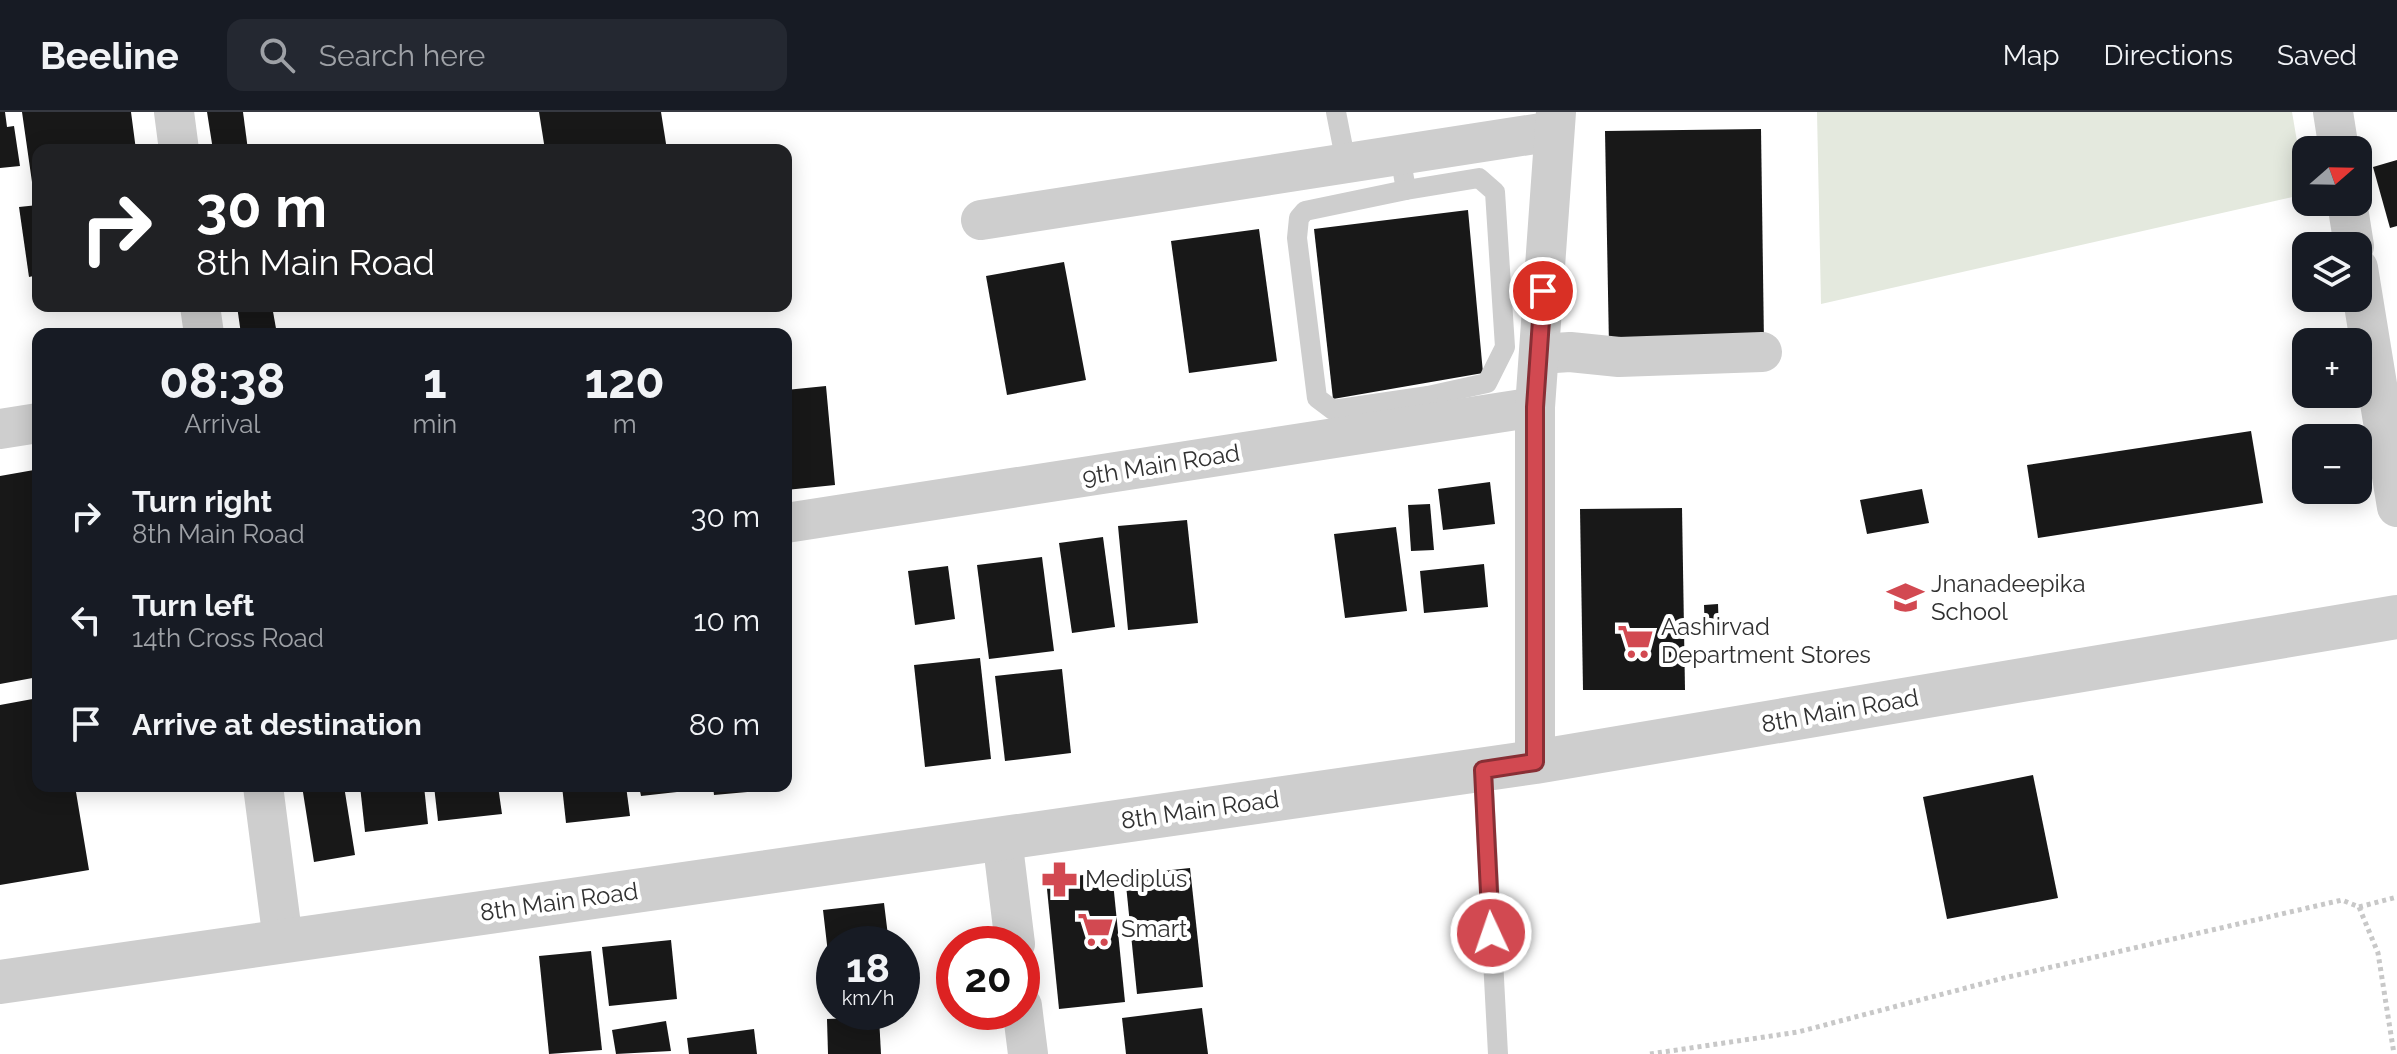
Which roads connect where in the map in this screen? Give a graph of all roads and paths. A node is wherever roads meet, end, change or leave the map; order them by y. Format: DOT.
graph roads {
  1 [pos="174,112"];
  2 [pos="1336,112"];
  3 [pos="2333,112"];
  4 [pos="1555,122"];
  5 [pos="2337,136"];
  6 [pos="178,144"];
  7 [pos="1346,163"];
  8 [pos="1403,172"];
  9 [pos="981,220"];
  10 [pos="2367,312"];
  11 [pos="1762,352"];
  12 [pos="1539,354"];
  13 [pos="1535,407"];
  14 [pos="1430,410"];
  15 [pos="32,424"];
  16 [pos="0,429"];
  17 [pos="2391,434"];
  18 [pos="2397,507"];
  19 [pos="792,522"];
  20 [pos="2397,617"];
  21 [pos="1535,762"];
  22 [pos="1483,770"];
  23 [pos="264,792"];
  24 [pos="1002,838"];
  25 [pos="2397,897"];
  26 [pos="2359,907"];
  27 [pos="1013,926"];
  28 [pos="283,941"];
  29 [pos="0,982"];
  30 [pos="1025,1030"];
  31 [pos="1028,1054"];
  32 [pos="1498,1054"];
  33 [pos="1650,1054"];
  34 [pos="2394,1054"];
  1 -- 6 [label="street"];
  2 -- 7 [label="lane"];
  3 -- 5 [label="street"];
  4 -- 8 [label="street"];
  4 -- 12 [label="street"];
  7 -- 8 [label="street"];
  7 -- 9 [label="street"];
  8 -- 14 [label="lane"];
  8 -- 14 [label="lane"];
  10 -- 17 [label="street"];
  11 -- 12 [label="street"];
  12 -- 13 [label="street"];
  13 -- 14 [label="street, 9th Main Road"];
  13 -- 21 [label="street"];
  14 -- 19 [label="street, 9th Main Road"];
  15 -- 16 [label="street"];
  17 -- 18 [label="street"];
  20 -- 21 [label="street, 8th Main Road"];
  21 -- 22 [label="street, 8th Main Road"];
  22 -- 24 [label="street, 8th Main Road"];
  22 -- 32 [label="lane"];
  23 -- 28 [label="street"];
  24 -- 27 [label="street"];
  24 -- 28 [label="street, 8th Main Road"];
  25 -- 26 [label="path"];
  26 -- 33 [label="path"];
  26 -- 34 [label="path"];
  28 -- 29 [label="street, 8th Main Road"];
  30 -- 31 [label="street"];
}
